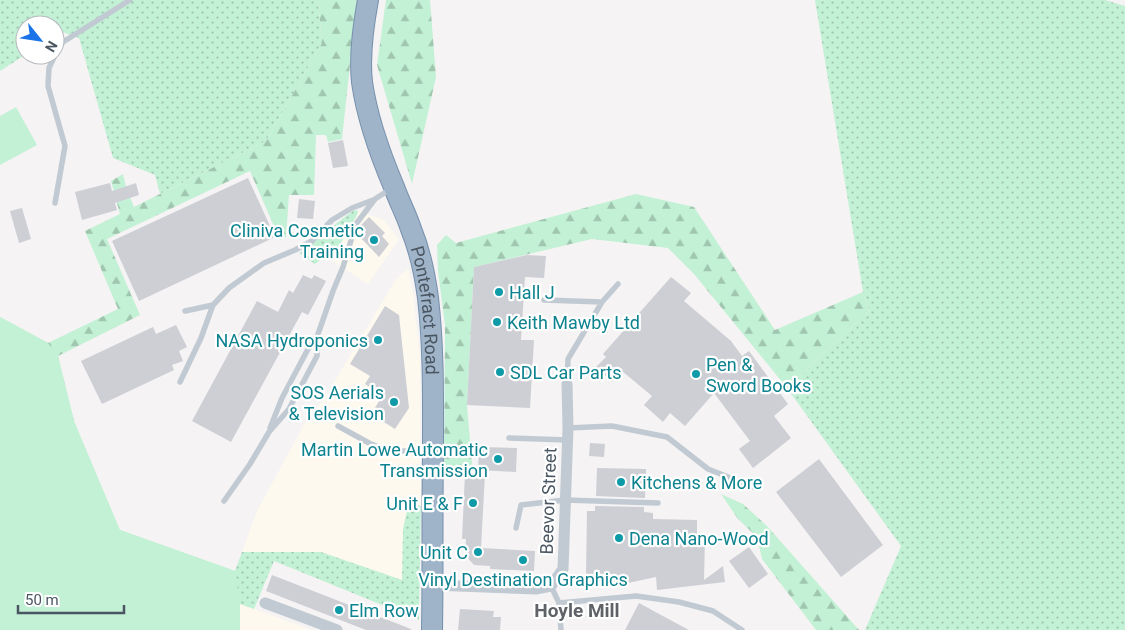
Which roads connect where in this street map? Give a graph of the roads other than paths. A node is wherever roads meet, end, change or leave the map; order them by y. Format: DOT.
graph roads {
  1 [pos="130,0"];
  2 [pos="368,0"];
  3 [pos="65,41"];
  4 [pos="50,65"];
  5 [pos="394,187"];
  6 [pos="376,199"];
  7 [pos="55,203"];
  8 [pos="618,284"];
  9 [pos="544,300"];
  10 [pos="602,302"];
  11 [pos="213,304"];
  12 [pos="185,311"];
  13 [pos="317,337"];
  14 [pos="180,382"];
  15 [pos="567,384"];
  16 [pos="338,426"];
  17 [pos="568,428"];
  18 [pos="269,432"];
  19 [pos="509,438"];
  20 [pos="568,440"];
  21 [pos="433,450"];
  22 [pos="756,488"];
  23 [pos="564,500"];
  24 [pos="224,501"];
  25 [pos="658,503"];
  26 [pos="516,528"];
  27 [pos="433,585"];
  28 [pos="551,586"];
  29 [pos="559,602"];
  30 [pos="265,603"];
  31 [pos="337,630"];
  32 [pos="432,630"];
  33 [pos="561,630"];
  34 [pos="742,630"];
  1 -- 3 [label="lane"];
  2 -- 5 [label="highway, Pontefract Road"];
  4 -- 7 [label="lane"];
  5 -- 6 [label="lane"];
  5 -- 21 [label="highway, Pontefract Road"];
  6 -- 11 [label="lane"];
  6 -- 13 [label="lane"];
  8 -- 10 [label="lane"];
  9 -- 10 [label="lane"];
  10 -- 15 [label="lane"];
  11 -- 12 [label="lane"];
  11 -- 14 [label="lane"];
  13 -- 18 [label="lane"];
  13 -- 18 [label="lane"];
  15 -- 17 [label="street, Beevor Street"];
  16 -- 21 [label="lane"];
  17 -- 20 [label="street, Beevor Street"];
  17 -- 22 [label="lane"];
  18 -- 24 [label="lane"];
  19 -- 20 [label="lane"];
  20 -- 23 [label="street, Beevor Street"];
  21 -- 27 [label="highway, Pontefract Road"];
  23 -- 25 [label="lane"];
  23 -- 26 [label="lane"];
  23 -- 28 [label="street, Beevor Street"];
  27 -- 28 [label="street"];
  27 -- 32 [label="highway, Pontefract Road"];
  28 -- 29 [label="lane"];
  29 -- 33 [label="lane"];
  29 -- 34 [label="lane"];
  30 -- 31 [label="street"];
}
